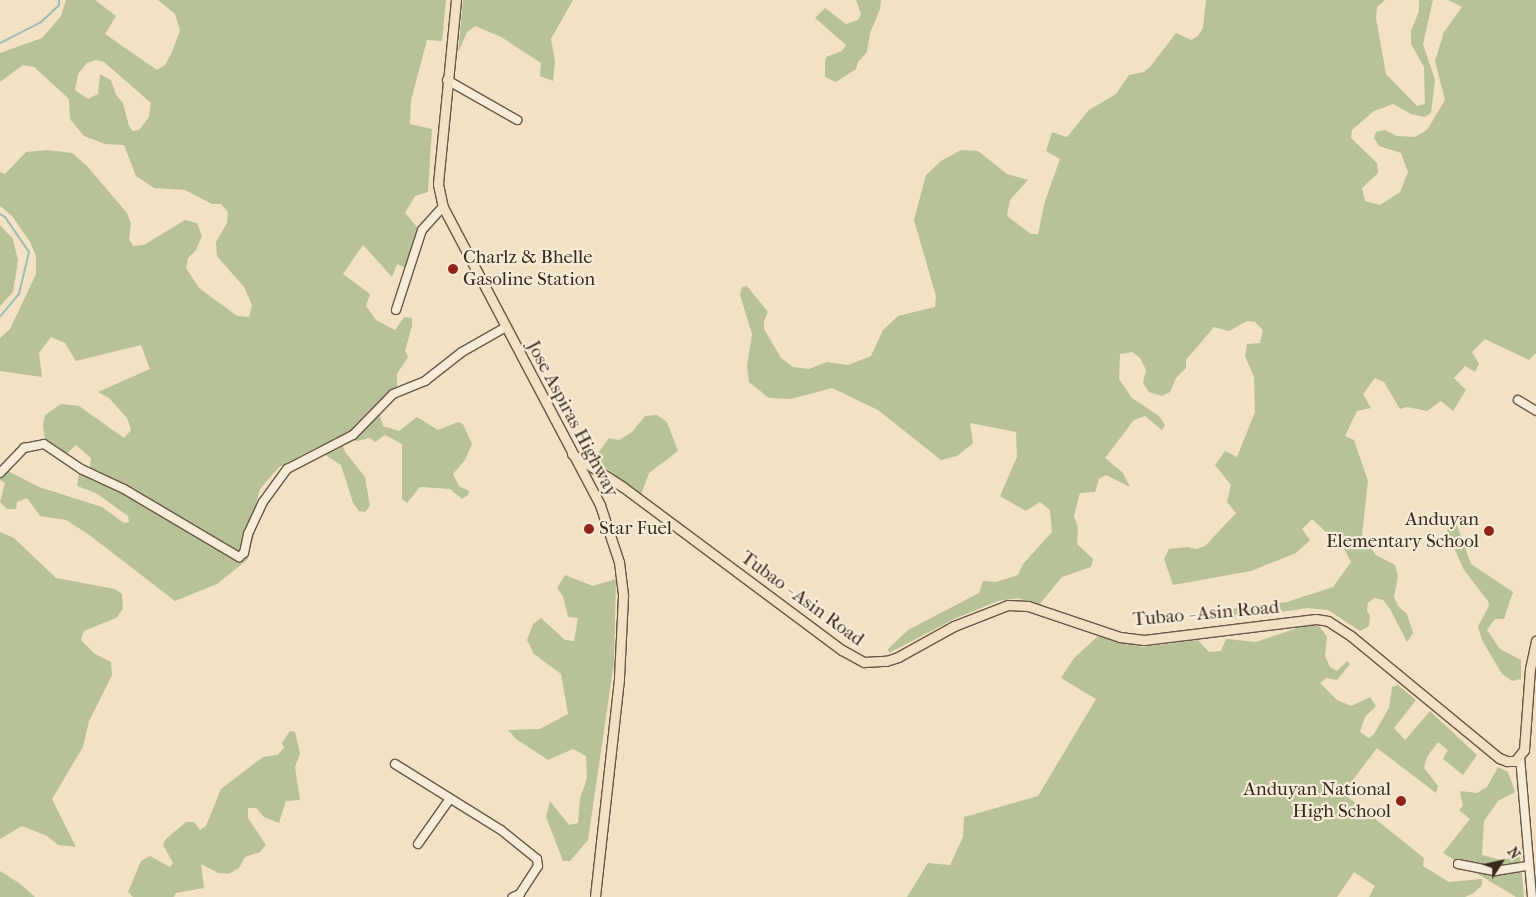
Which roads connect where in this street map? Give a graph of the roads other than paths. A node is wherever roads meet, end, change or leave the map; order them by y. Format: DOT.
graph roads {
  1 [pos="456,0"];
  2 [pos="448,80"];
  3 [pos="517,120"];
  4 [pos="443,207"];
  5 [pos="396,310"];
  6 [pos="504,328"];
  7 [pos="1518,400"];
  8 [pos="1536,411"];
  9 [pos="572,454"];
  10 [pos="0,473"];
  11 [pos="1536,641"];
  12 [pos="1520,757"];
  13 [pos="395,764"];
  14 [pos="449,800"];
  15 [pos="418,844"];
  16 [pos="1458,864"];
  17 [pos="1528,866"];
  18 [pos="520,896"];
  19 [pos="595,897"];
  20 [pos="1532,897"];
  1 -- 2 [label="main road, Jose Aspiras Highway"];
  2 -- 3 [label="street"];
  2 -- 4 [label="main road, Jose Aspiras Highway"];
  4 -- 5 [label="street"];
  4 -- 6 [label="main road, Jose Aspiras Highway"];
  6 -- 9 [label="main road, Jose Aspiras Highway"];
  6 -- 10 [label="street"];
  7 -- 8 [label="street"];
  9 -- 12 [label="main road, Tubao - Asin Road"];
  9 -- 19 [label="main road, Jose Aspiras Highway"];
  11 -- 12 [label="main road"];
  12 -- 17 [label="street"];
  13 -- 14 [label="street"];
  14 -- 15 [label="street"];
  14 -- 18 [label="street"];
  16 -- 17 [label="street"];
  17 -- 20 [label="street"];
}
